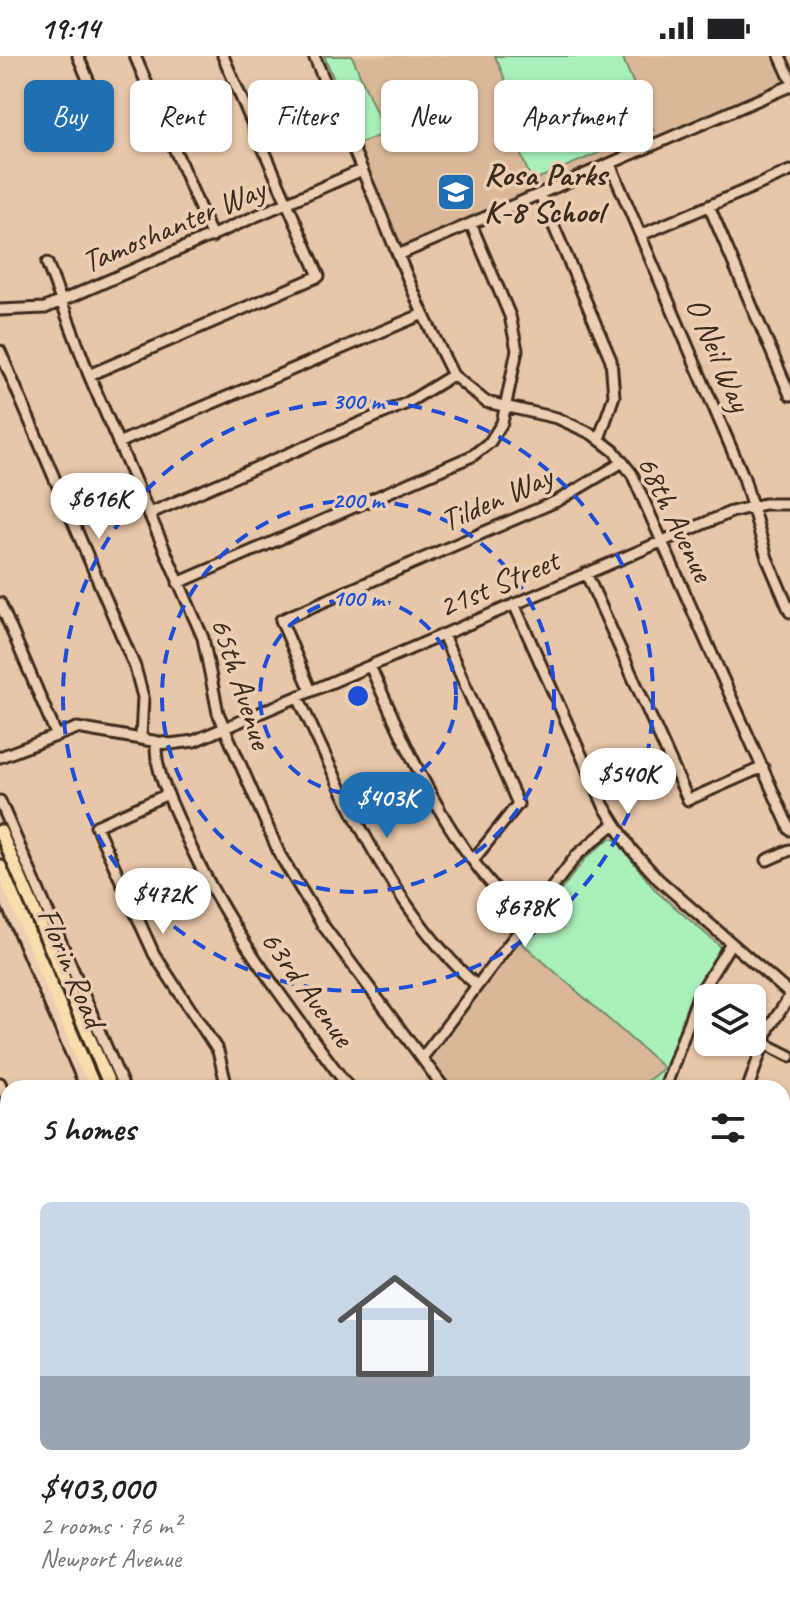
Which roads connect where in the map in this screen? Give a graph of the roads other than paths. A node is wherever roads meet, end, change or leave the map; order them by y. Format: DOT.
graph roads {
  1 [pos="78,56"];
  2 [pos="135,56"];
  3 [pos="223,56"];
  4 [pos="314,56"];
  5 [pos="780,56"];
  6 [pos="790,78"];
  7 [pos="88,80"];
  8 [pos="790,86"];
  9 [pos="610,164"];
  10 [pos="362,170"];
  11 [pos="790,171"];
  12 [pos="540,194"];
  13 [pos="287,205"];
  14 [pos="709,206"];
  15 [pos="471,224"];
  16 [pos="641,235"];
  17 [pos="212,237"];
  18 [pos="398,255"];
  19 [pos="47,263"];
  20 [pos="59,301"];
  21 [pos="0,310"];
  22 [pos="423,314"];
  23 [pos="0,351"];
  24 [pos="89,375"];
  25 [pos="453,375"];
  26 [pos="790,395"];
  27 [pos="506,408"];
  28 [pos="599,439"];
  29 [pos="118,443"];
  30 [pos="623,462"];
  31 [pos="790,504"];
  32 [pos="752,506"];
  33 [pos="148,514"];
  34 [pos="661,541"];
  35 [pos="586,573"];
  36 [pos="178,583"];
  37 [pos="0,603"];
  38 [pos="514,604"];
  39 [pos="790,612"];
  40 [pos="443,635"];
  41 [pos="370,666"];
  42 [pos="311,691"];
  43 [pos="298,697"];
  44 [pos="225,730"];
  45 [pos="56,734"];
  46 [pos="141,738"];
  47 [pos="156,742"];
  48 [pos="0,757"];
  49 [pos="763,767"];
  50 [pos="168,794"];
  51 [pos="0,801"];
  52 [pos="614,824"];
  53 [pos="790,830"];
  54 [pos="0,831"];
  55 [pos="790,850"];
  56 [pos="474,859"];
  57 [pos="767,860"];
  58 [pos="4,862"];
  59 [pos="0,889"];
  60 [pos="527,920"];
  61 [pos="731,943"];
  62 [pos="476,985"];
  63 [pos="790,995"];
  64 [pos="766,1039"];
  65 [pos="766,1044"];
  66 [pos="759,1056"];
  67 [pos="790,1056"];
  68 [pos="422,1058"];
  69 [pos="83,1080"];
  70 [pos="92,1080"];
  71 [pos="107,1080"];
  72 [pos="121,1080"];
  73 [pos="225,1080"];
  74 [pos="343,1080"];
  75 [pos="438,1080"];
  76 [pos="668,1080"];
  77 [pos="751,1080"];
  1 -- 7 [label="street"];
  2 -- 17 [label="street"];
  3 -- 13 [label="street"];
  4 -- 10 [label="street, 68th Avenue"];
  5 -- 6 [label="street"];
  8 -- 9 [label="street"];
  9 -- 12 [label="street"];
  9 -- 16 [label="street, O Neil Way"];
  10 -- 13 [label="street, Tamoshanter Way"];
  10 -- 18 [label="street, 68th Avenue"];
  11 -- 14 [label="street"];
  12 -- 15 [label="street"];
  12 -- 28 [label="street"];
  13 -- 17 [label="street, Tamoshanter Way"];
  13 -- 24 [label="street"];
  14 -- 16 [label="street"];
  14 -- 26 [label="street"];
  15 -- 18 [label="street"];
  15 -- 27 [label="street"];
  16 -- 32 [label="street, O Neil Way"];
  17 -- 20 [label="street, Tamoshanter Way"];
  18 -- 22 [label="street, 68th Avenue"];
  19 -- 20 [label="street, 65th Avenue"];
  20 -- 21 [label="street, Tamoshanter Way"];
  20 -- 24 [label="street, 65th Avenue"];
  22 -- 25 [label="street, 68th Avenue"];
  22 -- 29 [label="street"];
  23 -- 46 [label="street"];
  24 -- 29 [label="street, 65th Avenue"];
  25 -- 27 [label="street, 68th Avenue"];
  25 -- 33 [label="street"];
  27 -- 28 [label="street, 68th Avenue"];
  27 -- 36 [label="street"];
  28 -- 30 [label="street, 68th Avenue"];
  29 -- 33 [label="street, 65th Avenue"];
  30 -- 34 [label="street, 68th Avenue"];
  30 -- 42 [label="street, Tilden Way"];
  31 -- 32 [label="street, 21st Street"];
  32 -- 34 [label="street, 21st Street"];
  32 -- 39 [label="street, O Neil Way"];
  33 -- 36 [label="street, 65th Avenue"];
  34 -- 35 [label="street, 21st Street"];
  34 -- 49 [label="street, 68th Avenue"];
  35 -- 38 [label="street, 21st Street"];
  35 -- 49 [label="street"];
  36 -- 44 [label="street, 65th Avenue"];
  37 -- 45 [label="street"];
  38 -- 40 [label="street, 21st Street"];
  38 -- 52 [label="street"];
  40 -- 41 [label="street, 21st Street"];
  40 -- 56 [label="street"];
  41 -- 42 [label="street, 21st Street"];
  41 -- 56 [label="street"];
  42 -- 43 [label="street, 21st Street"];
  43 -- 44 [label="street, 21st Street"];
  43 -- 62 [label="street"];
  44 -- 47 [label="street, 21st Street"];
  44 -- 68 [label="street, 65th Avenue"];
  45 -- 46 [label="street, 21st Street"];
  45 -- 48 [label="street, 21st Street"];
  46 -- 47 [label="street, 21st Street"];
  47 -- 50 [label="street, 63rd Avenue"];
  49 -- 53 [label="street, 68th Avenue"];
  50 -- 73 [label="street"];
  50 -- 74 [label="street, 63rd Avenue"];
  51 -- 72 [label="street, Florin Road"];
  52 -- 60 [label="street"];
  52 -- 61 [label="street"];
  54 -- 58 [label="main road, Florin Road"];
  55 -- 57 [label="street"];
  56 -- 60 [label="street"];
  58 -- 70 [label="main road, Florin Road"];
  58 -- 71 [label="main road, Florin Road"];
  59 -- 69 [label="street, Florin Road"];
  60 -- 62 [label="street"];
  61 -- 63 [label="street"];
  61 -- 76 [label="street"];
  62 -- 68 [label="street"];
  63 -- 64 [label="street"];
  65 -- 67 [label="street"];
  66 -- 77 [label="street"];
  68 -- 75 [label="street, 65th Avenue"];
}
